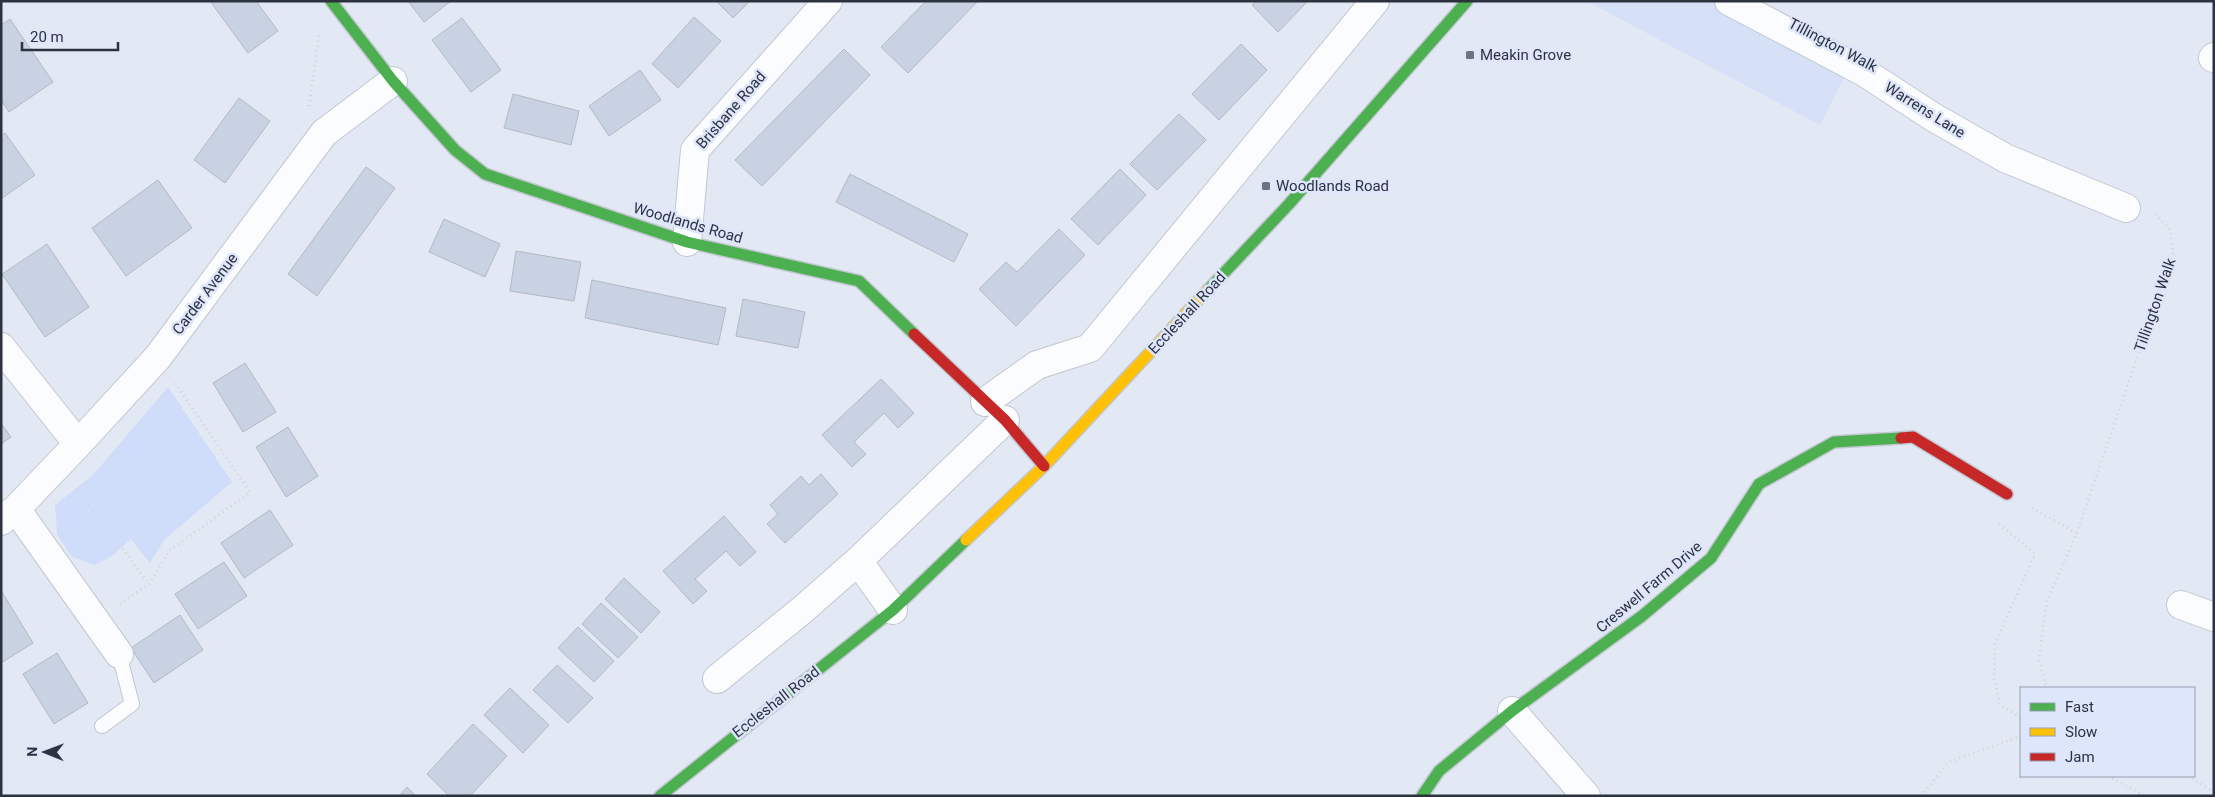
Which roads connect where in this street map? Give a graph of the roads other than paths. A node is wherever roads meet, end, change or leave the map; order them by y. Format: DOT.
graph roads {
  1 [pos="331,1"];
  2 [pos="828,1"];
  3 [pos="1375,1"];
  4 [pos="1466,1"];
  5 [pos="1728,1"];
  6 [pos="393,81"];
  7 [pos="2126,208"];
  8 [pos="687,242"];
  9 [pos="1,347"];
  10 [pos="985,402"];
  11 [pos="1006,420"];
  12 [pos="78,444"];
  13 [pos="1044,466"];
  14 [pos="2007,494"];
  15 [pos="8,515"];
  16 [pos="858,561"];
  17 [pos="2181,605"];
  18 [pos="893,610"];
  19 [pos="2214,617"];
  20 [pos="119,654"];
  21 [pos="717,679"];
  22 [pos="1512,711"];
  23 [pos="102,726"];
  24 [pos="660,796"];
  25 [pos="1422,796"];
  26 [pos="1586,796"];
  1 -- 6 [label="street, Woodlands Road"];
  2 -- 8 [label="street, Brisbane Road"];
  3 -- 10 [label="street"];
  4 -- 13 [label="street, Eccleshall Road"];
  5 -- 7 [label="street, Warrens Lane"];
  6 -- 8 [label="street, Woodlands Road"];
  6 -- 12 [label="street, Carder Avenue"];
  8 -- 10 [label="street, Woodlands Road"];
  9 -- 12 [label="street"];
  10 -- 11 [label="street, Woodlands Road"];
  11 -- 13 [label="street, Woodlands Road"];
  11 -- 16 [label="street"];
  12 -- 15 [label="street, Carder Avenue"];
  13 -- 18 [label="street, Eccleshall Road"];
  14 -- 22 [label="street, Creswell Farm Drive"];
  15 -- 20 [label="street, Carder Avenue"];
  16 -- 18 [label="street"];
  16 -- 21 [label="street"];
  17 -- 19 [label="street"];
  18 -- 24 [label="street, Eccleshall Road"];
  20 -- 23 [label="lane, Carder Avenue"];
  22 -- 25 [label="street, Creswell Farm Drive"];
  22 -- 26 [label="street"];
}
